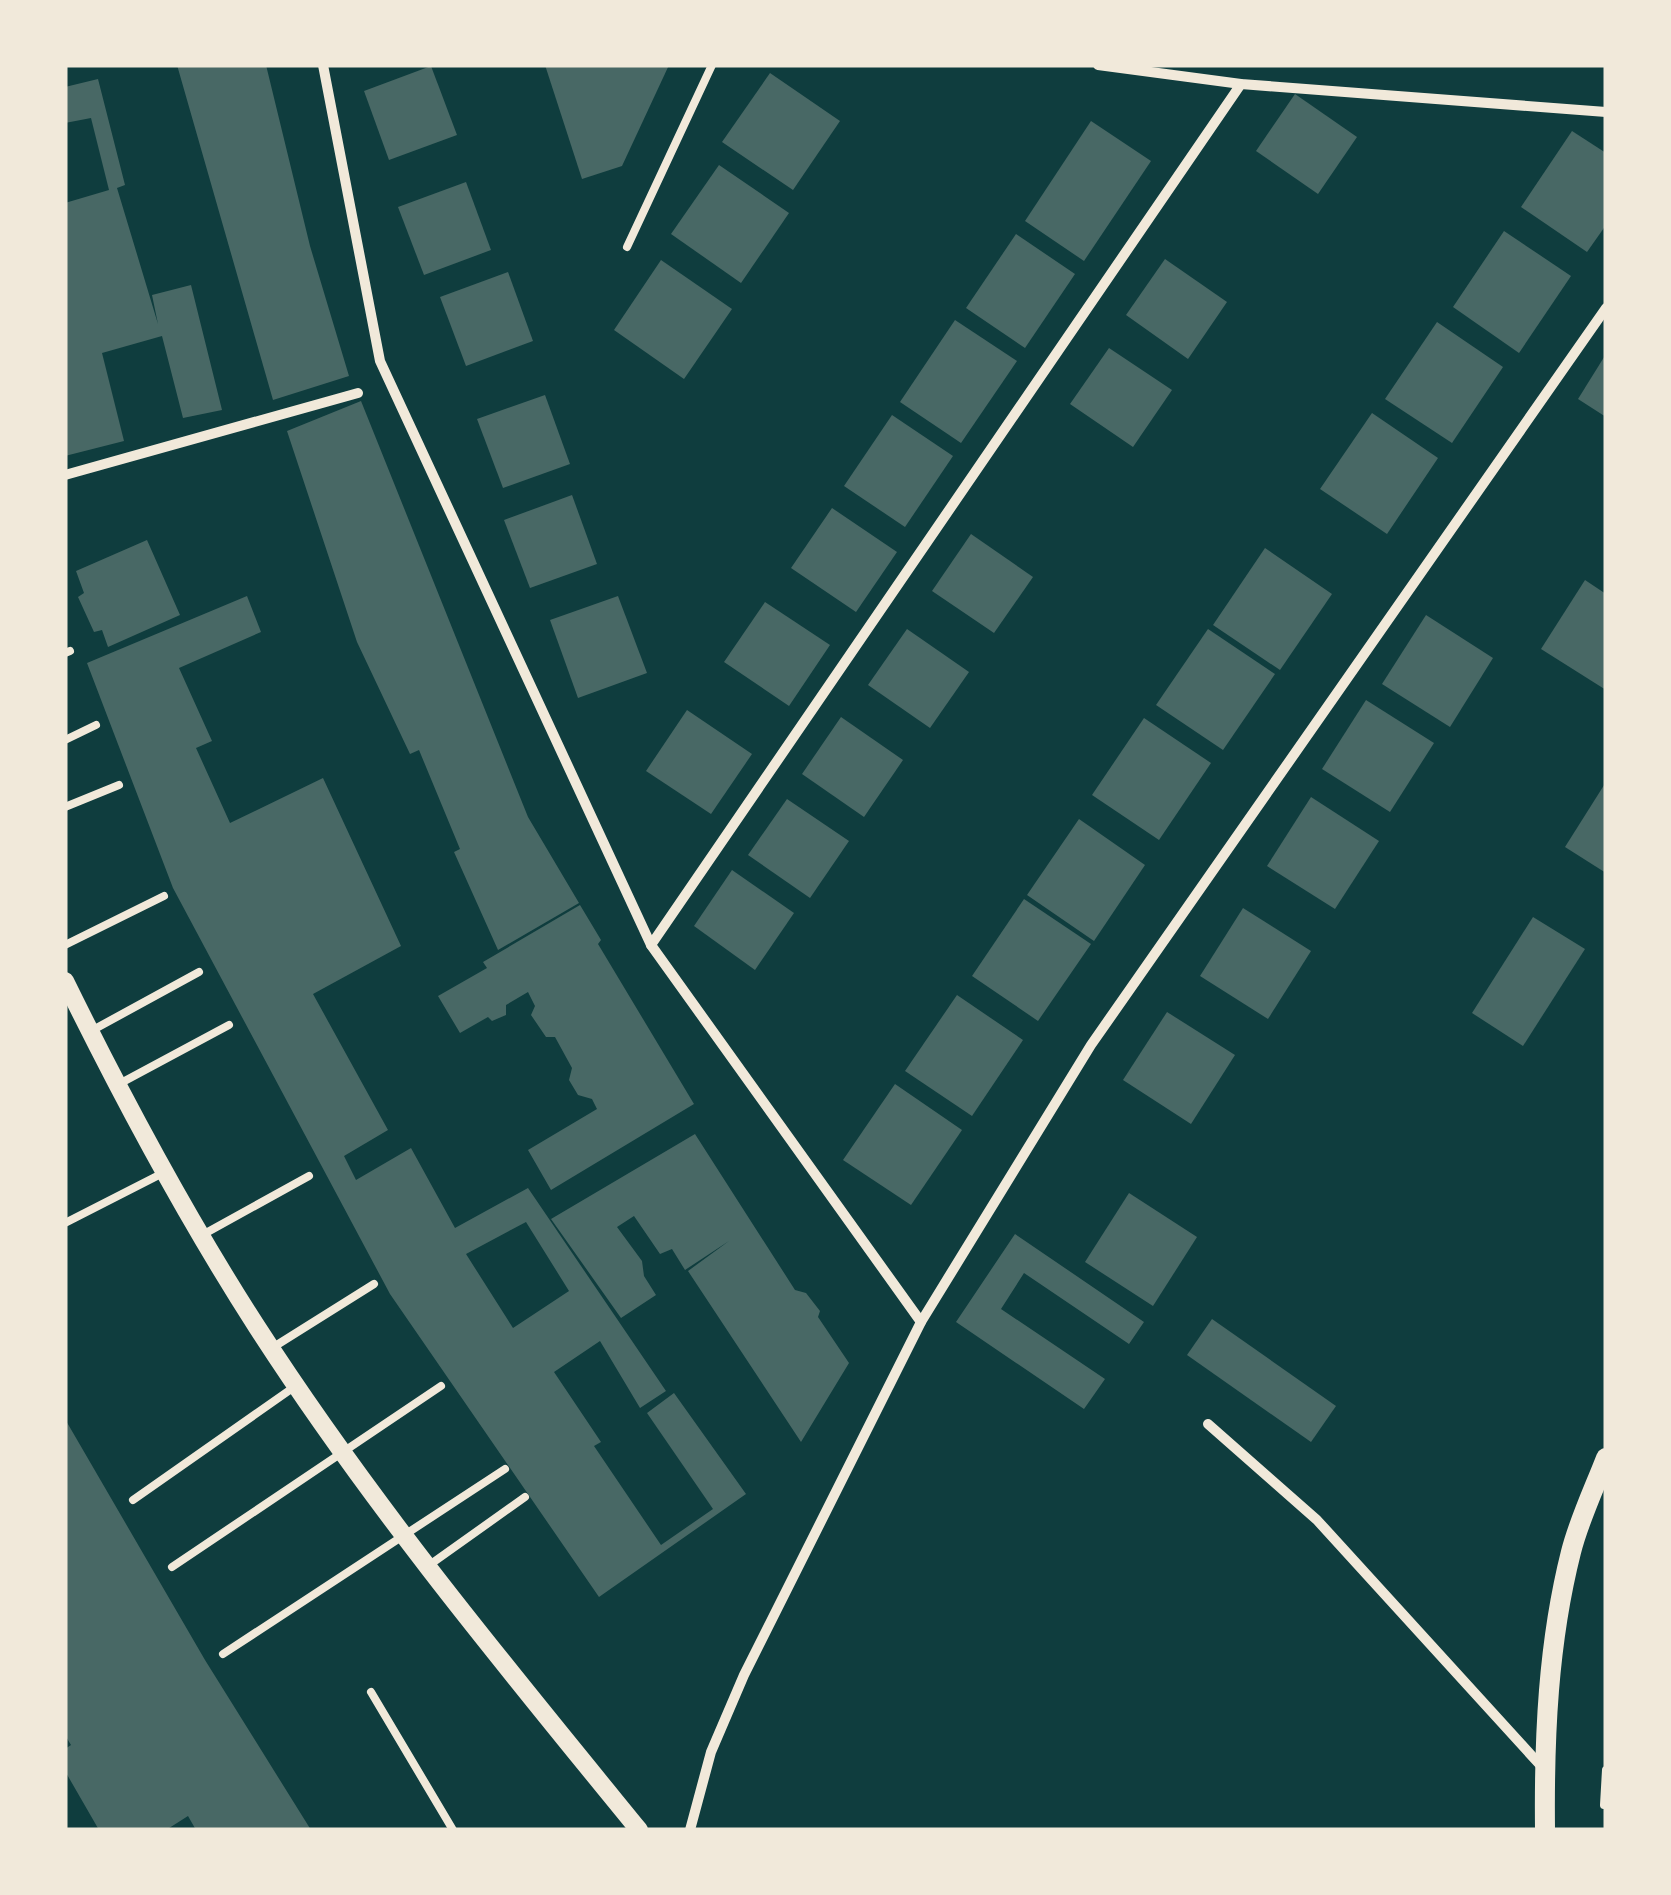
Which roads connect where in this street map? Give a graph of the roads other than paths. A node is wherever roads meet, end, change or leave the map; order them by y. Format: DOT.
graph roads {
  1 [pos="323,65"];
  2 [pos="712,65"];
  3 [pos="1098,65"];
  4 [pos="1241,84"];
  5 [pos="1606,112"];
  6 [pos="627,247"];
  7 [pos="1606,308"];
  8 [pos="358,393"];
  9 [pos="65,475"];
  10 [pos="96,725"];
  11 [pos="65,740"];
  12 [pos="119,785"];
  13 [pos="65,807"];
  14 [pos="164,896"];
  15 [pos="65,945"];
  16 [pos="651,945"];
  17 [pos="200,972"];
  18 [pos="68,994"];
  19 [pos="229,1026"];
  20 [pos="91,1030"];
  21 [pos="119,1084"];
  22 [pos="166,1172"];
  23 [pos="309,1176"];
  24 [pos="65,1223"];
  25 [pos="202,1235"];
  26 [pos="374,1284"];
  27 [pos="921,1322"];
  28 [pos="272,1348"];
  29 [pos="298,1384"];
  30 [pos="441,1386"];
  31 [pos="1208,1424"];
  32 [pos="343,1450"];
  33 [pos="1606,1458"];
  34 [pos="505,1469"];
  35 [pos="525,1498"];
  36 [pos="133,1500"];
  37 [pos="406,1536"];
  38 [pos="172,1566"];
  39 [pos="428,1566"];
  40 [pos="223,1654"];
  41 [pos="371,1692"];
  42 [pos="1544,1769"];
  43 [pos="1606,1770"];
  44 [pos="1604,1806"];
  45 [pos="453,1830"];
  46 [pos="639,1830"];
  47 [pos="690,1830"];
  48 [pos="1544,1830"];
  1 -- 16 [label="street"];
  2 -- 6 [label="lane"];
  3 -- 4 [label="street"];
  4 -- 5 [label="street"];
  4 -- 16 [label="street"];
  7 -- 27 [label="street"];
  8 -- 9 [label="street"];
  10 -- 11 [label="lane"];
  12 -- 13 [label="lane"];
  14 -- 15 [label="lane"];
  16 -- 27 [label="street"];
  17 -- 20 [label="lane"];
  18 -- 20 [label="street"];
  19 -- 21 [label="lane"];
  20 -- 21 [label="street"];
  21 -- 22 [label="street"];
  22 -- 24 [label="lane"];
  22 -- 25 [label="street"];
  23 -- 25 [label="lane"];
  25 -- 28 [label="street"];
  26 -- 28 [label="lane"];
  27 -- 47 [label="street"];
  28 -- 29 [label="street"];
  29 -- 32 [label="street"];
  29 -- 36 [label="lane"];
  30 -- 32 [label="lane"];
  31 -- 42 [label="street"];
  32 -- 37 [label="street"];
  32 -- 38 [label="lane"];
  33 -- 42 [label="main road"];
  34 -- 37 [label="lane"];
  35 -- 39 [label="lane"];
  37 -- 39 [label="street"];
  37 -- 40 [label="lane"];
  39 -- 46 [label="street"];
  41 -- 45 [label="lane"];
  42 -- 48 [label="main road"];
  43 -- 44 [label="lane"];
}
